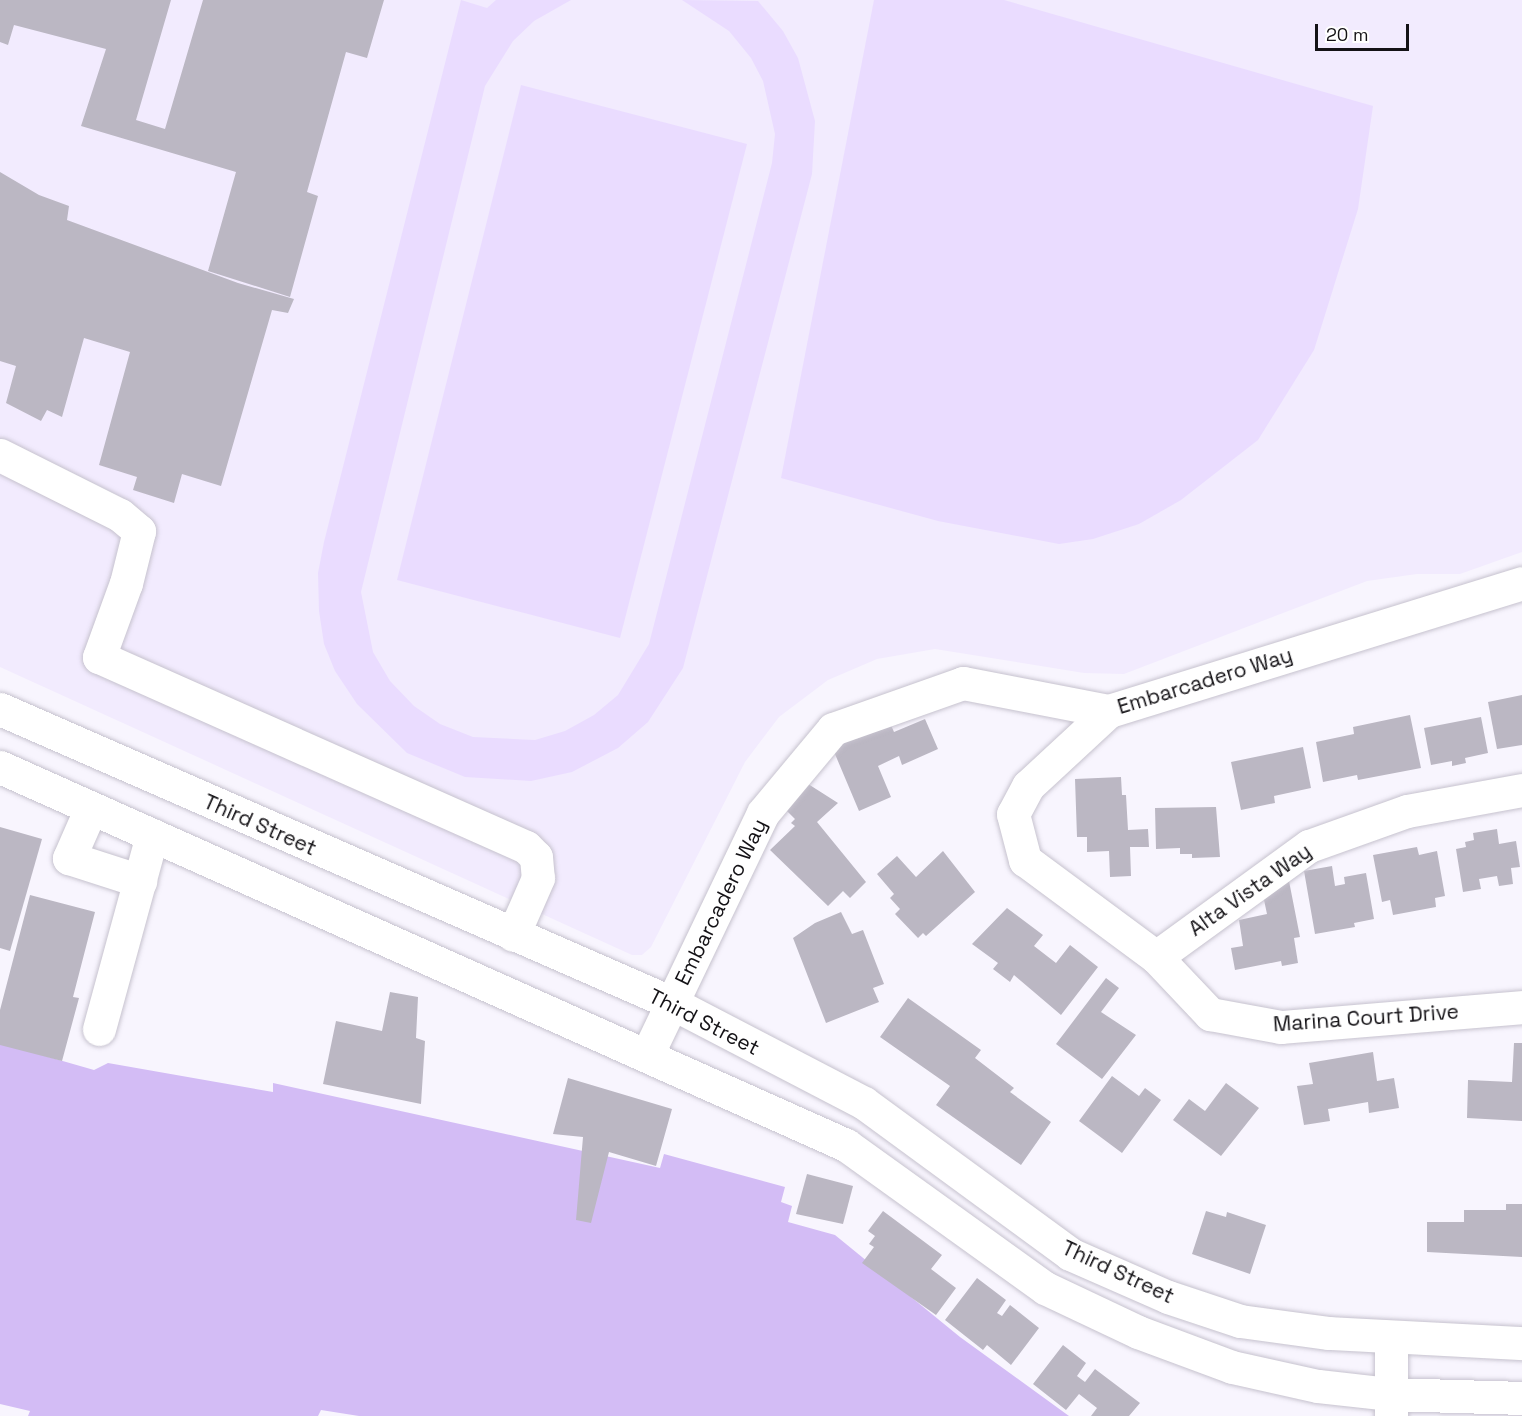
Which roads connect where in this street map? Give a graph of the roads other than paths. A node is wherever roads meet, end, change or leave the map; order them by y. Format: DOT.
graph roads {
  1 [pos="0,455"];
  2 [pos="1522,583"];
  3 [pos="0,709"];
  4 [pos="1109,711"];
  5 [pos="0,767"];
  6 [pos="1522,790"];
  7 [pos="91,808"];
  8 [pos="152,835"];
  9 [pos="140,881"];
  10 [pos="513,935"];
  11 [pos="1156,957"];
  12 [pos="672,1004"];
  13 [pos="1522,1007"];
  14 [pos="99,1029"];
  15 [pos="647,1055"];
  16 [pos="1391,1338"];
  17 [pos="1522,1343"];
  18 [pos="1522,1398"];
  19 [pos="1390,1405"];
  1 -- 10 [label="main road"];
  2 -- 4 [label="main road, Embarcadero Way"];
  3 -- 10 [label="main road, Third Street"];
  4 -- 11 [label="main road, Marina Court Drive"];
  4 -- 12 [label="main road, Embarcadero Way"];
  5 -- 7 [label="main road"];
  6 -- 11 [label="main road, Alta Vista Way"];
  7 -- 8 [label="main road"];
  7 -- 9 [label="main road"];
  8 -- 9 [label="main road"];
  8 -- 15 [label="main road"];
  9 -- 14 [label="main road"];
  10 -- 12 [label="main road, Third Street"];
  11 -- 13 [label="main road, Marina Court Drive"];
  12 -- 15 [label="main road, Embarcadero Way"];
  12 -- 16 [label="main road, Third Street"];
  15 -- 19 [label="main road"];
  16 -- 17 [label="main road, Third Street"];
  16 -- 19 [label="main road"];
  18 -- 19 [label="main road"];
}
